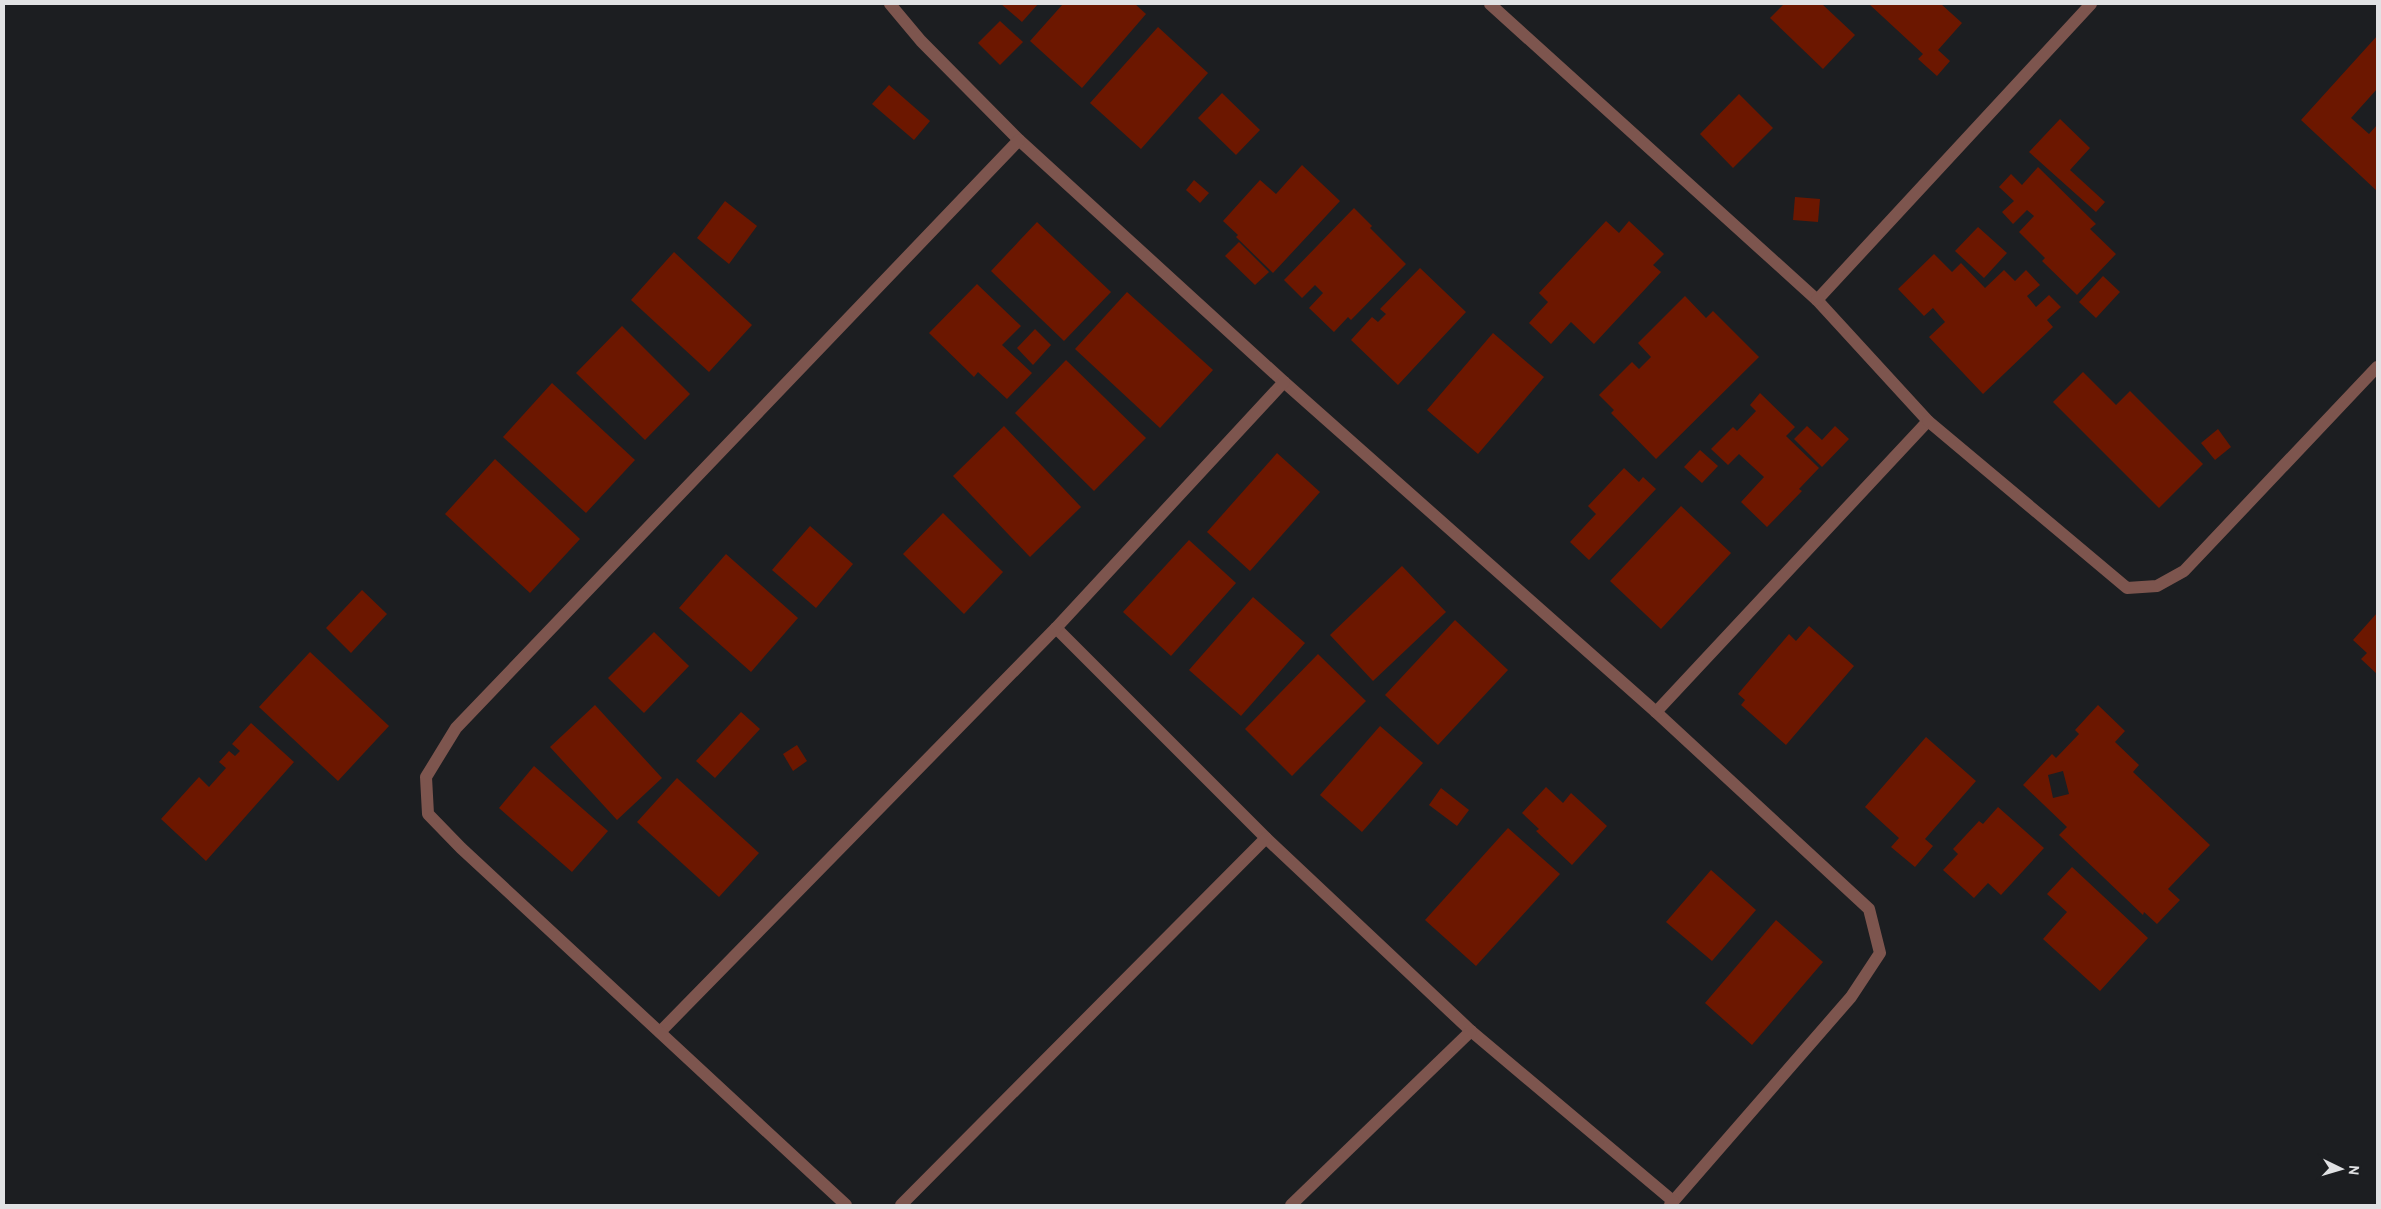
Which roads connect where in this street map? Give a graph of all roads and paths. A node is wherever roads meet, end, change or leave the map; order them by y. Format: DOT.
graph roads {
  1 [pos="890,4"];
  2 [pos="1490,4"];
  3 [pos="2091,4"];
  4 [pos="1019,140"];
  5 [pos="1817,300"];
  6 [pos="2377,367"];
  7 [pos="1284,382"];
  8 [pos="1928,421"];
  9 [pos="1056,628"];
  10 [pos="1656,712"];
  11 [pos="1266,838"];
  12 [pos="1471,1031"];
  13 [pos="660,1032"];
  14 [pos="1672,1203"];
  15 [pos="846,1205"];
  16 [pos="901,1205"];
  17 [pos="1291,1205"];
  1 -- 4 [label="street"];
  2 -- 5 [label="street"];
  3 -- 5 [label="street"];
  4 -- 7 [label="street"];
  4 -- 13 [label="street"];
  5 -- 8 [label="street"];
  6 -- 8 [label="street"];
  7 -- 9 [label="street"];
  7 -- 10 [label="street"];
  8 -- 10 [label="street"];
  9 -- 11 [label="street"];
  9 -- 13 [label="street"];
  10 -- 14 [label="street"];
  11 -- 12 [label="street"];
  11 -- 16 [label="street"];
  12 -- 14 [label="street"];
  12 -- 17 [label="street"];
  13 -- 15 [label="street"];
}
